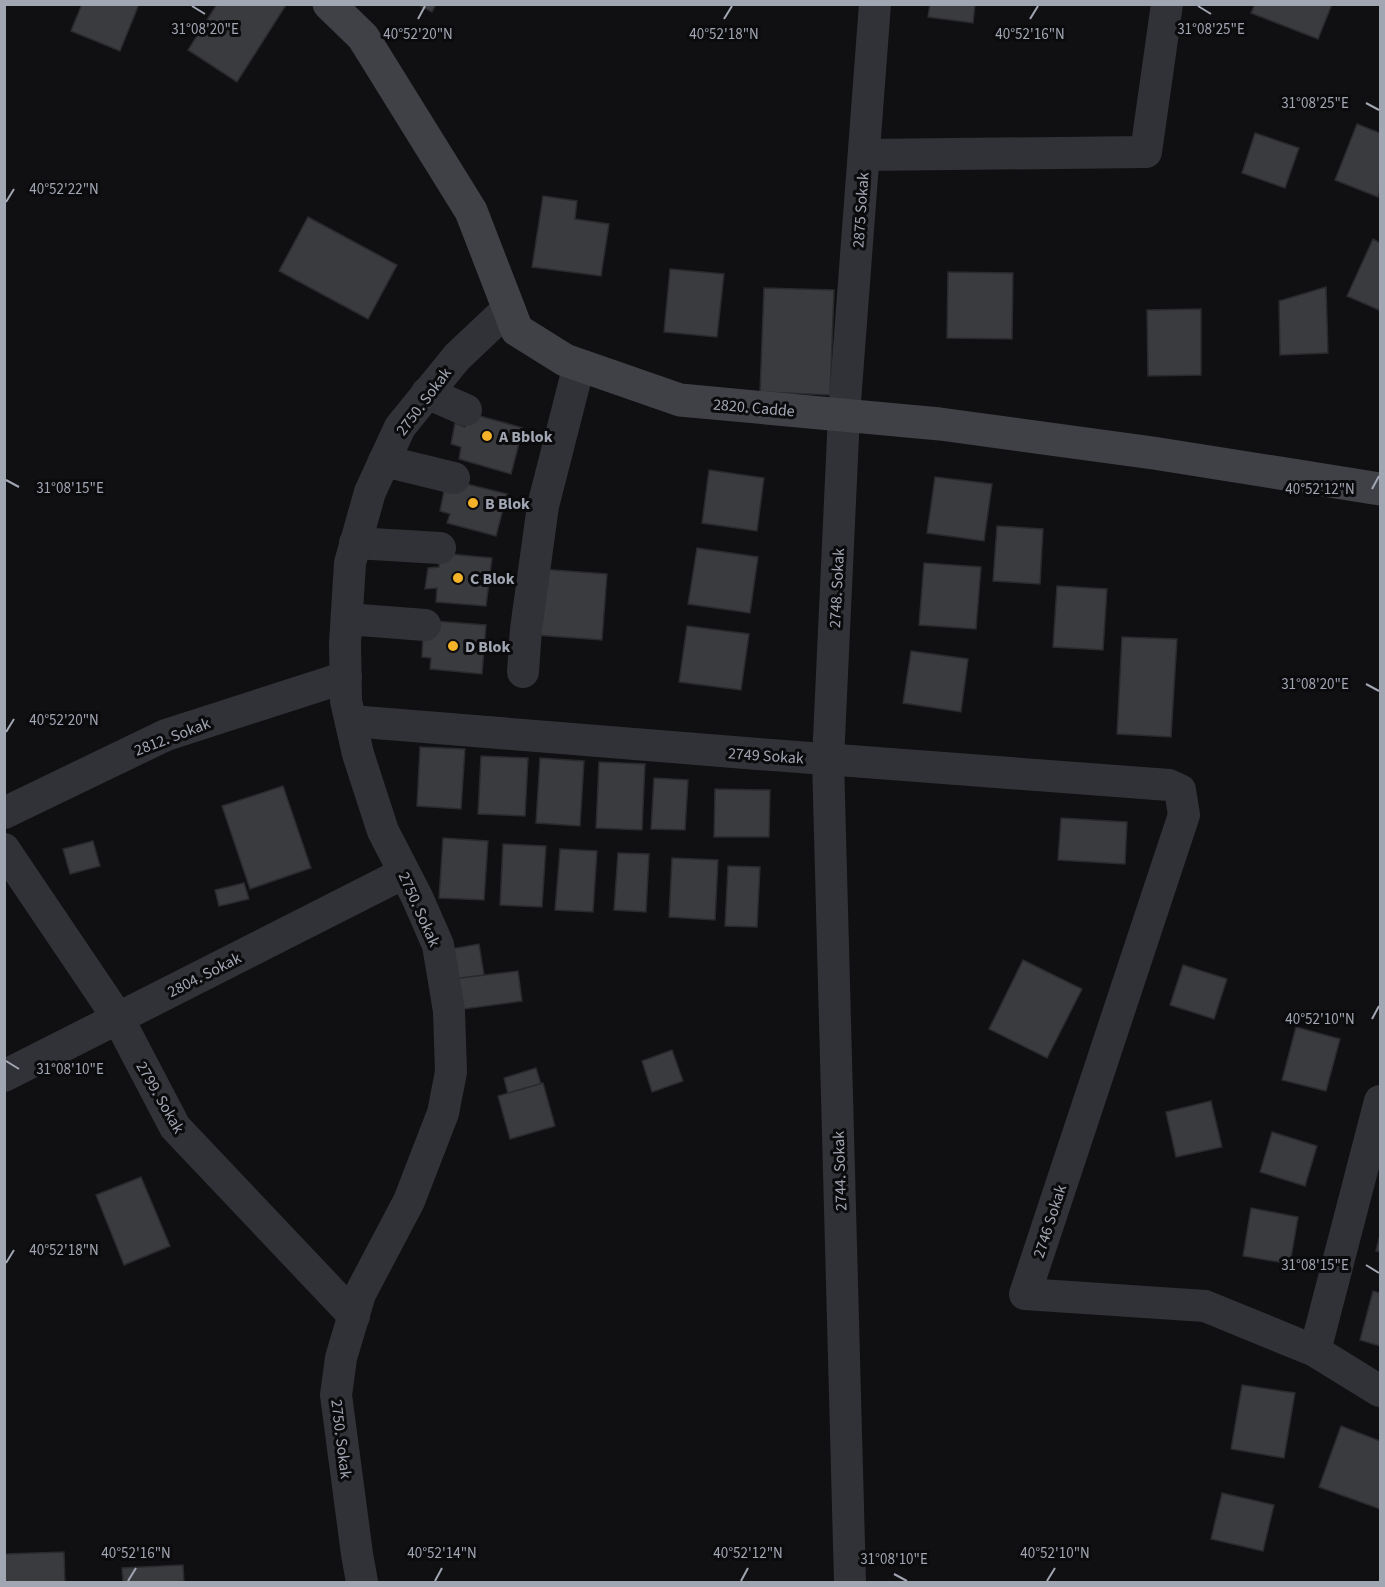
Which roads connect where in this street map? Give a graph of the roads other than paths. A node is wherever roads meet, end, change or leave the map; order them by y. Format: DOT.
graph roads {
  1 [pos="329,4"];
  2 [pos="875,4"];
  3 [pos="1167,4"];
  4 [pos="864,155"];
  5 [pos="509,308"];
  6 [pos="579,365"];
  7 [pos="428,393"];
  8 [pos="466,410"];
  9 [pos="844,415"];
  10 [pos="384,461"];
  11 [pos="454,478"];
  12 [pos="1380,489"];
  13 [pos="355,543"];
  14 [pos="440,548"];
  15 [pos="346,619"];
  16 [pos="425,625"];
  17 [pos="523,672"];
  18 [pos="346,677"];
  19 [pos="351,721"];
  20 [pos="828,760"];
  21 [pos="1180,790"];
  22 [pos="4,813"];
  23 [pos="4,849"];
  24 [pos="404,873"];
  25 [pos="118,1018"];
  26 [pos="4,1076"];
  27 [pos="1380,1101"];
  28 [pos="354,1316"];
  29 [pos="1315,1351"];
  30 [pos="1380,1391"];
  31 [pos="362,1582"];
  32 [pos="850,1582"];
  1 -- 5 [label="street, 2820. Cadde"];
  2 -- 4 [label="street, 2875 Sokak"];
  3 -- 4 [label="street"];
  4 -- 9 [label="street, 2875 Sokak"];
  5 -- 6 [label="street, 2820. Cadde"];
  5 -- 7 [label="street, 2750. Sokak"];
  6 -- 9 [label="street, 2820. Cadde"];
  6 -- 17 [label="street"];
  7 -- 8 [label="street"];
  7 -- 10 [label="street, 2750. Sokak"];
  9 -- 12 [label="street, 2820. Cadde"];
  9 -- 20 [label="street, 2748. Sokak"];
  10 -- 11 [label="street"];
  10 -- 13 [label="street, 2750. Sokak"];
  13 -- 14 [label="street"];
  13 -- 15 [label="street, 2750. Sokak"];
  15 -- 16 [label="street"];
  15 -- 18 [label="street, 2750. Sokak"];
  18 -- 19 [label="street, 2750. Sokak"];
  18 -- 22 [label="street, 2812. Sokak"];
  19 -- 20 [label="street, 2749 Sokak"];
  19 -- 24 [label="street, 2750. Sokak"];
  20 -- 21 [label="street, 2749 Sokak"];
  20 -- 32 [label="street, 2744. Sokak"];
  21 -- 29 [label="street, 2746 Sokak"];
  23 -- 25 [label="street, 2799. Sokak"];
  24 -- 25 [label="street, 2804. Sokak"];
  24 -- 28 [label="street, 2750. Sokak"];
  25 -- 26 [label="street, 2804. Sokak"];
  25 -- 28 [label="street, 2799. Sokak"];
  27 -- 29 [label="street"];
  28 -- 31 [label="street, 2750. Sokak"];
  29 -- 30 [label="street, 2746 Sokak"];
}
